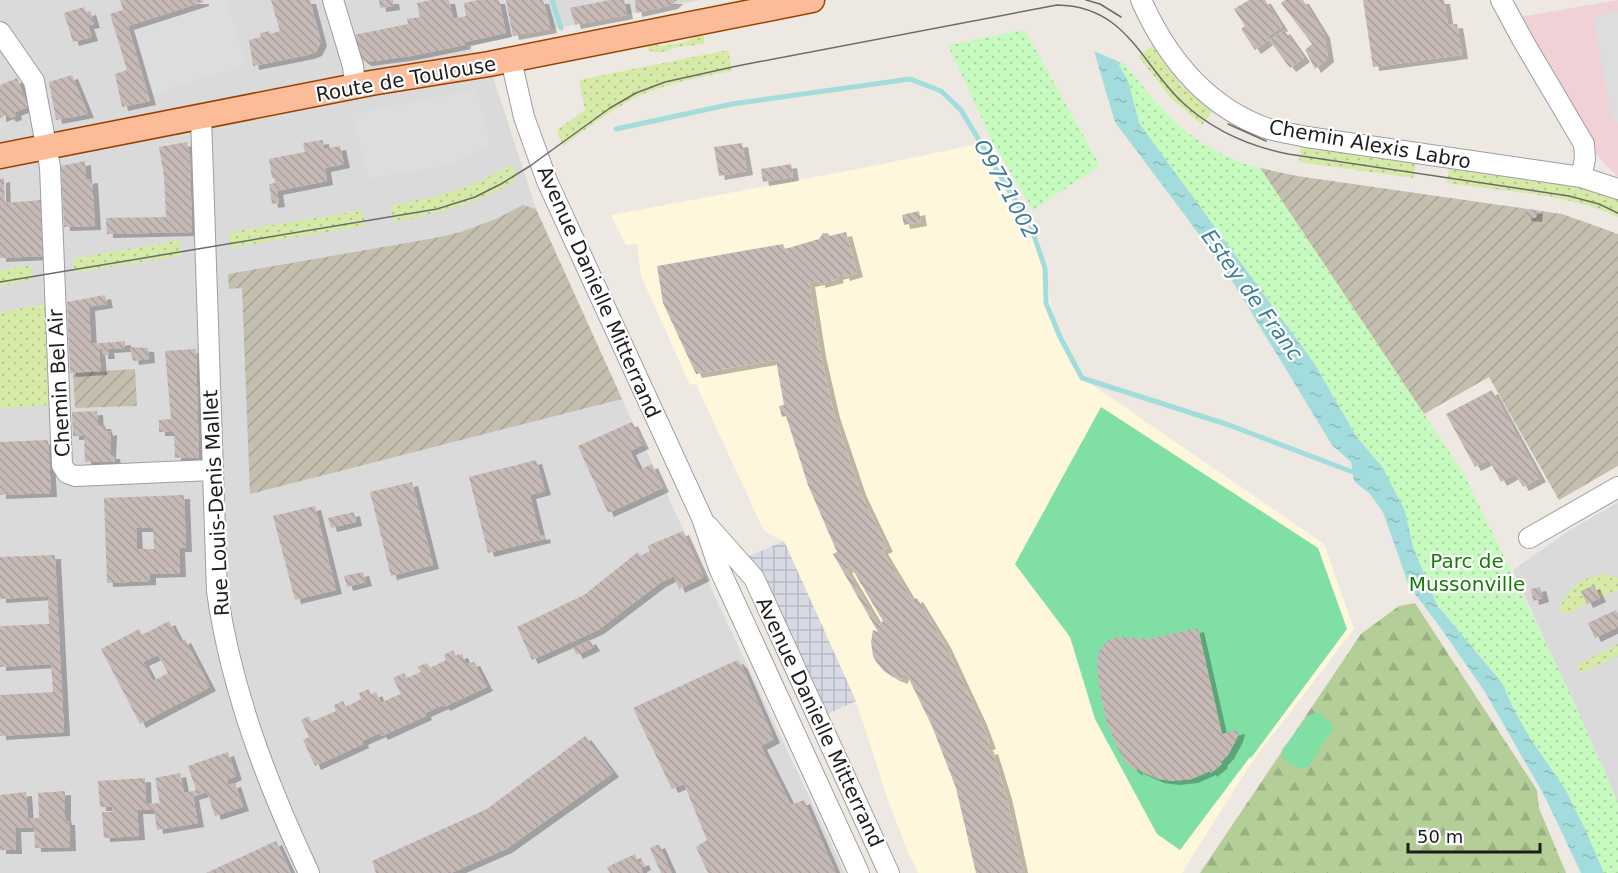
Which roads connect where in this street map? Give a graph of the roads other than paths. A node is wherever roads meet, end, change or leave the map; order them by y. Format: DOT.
graph roads {
  1 [pos="333,0"];
  2 [pos="812,0"];
  3 [pos="1142,0"];
  4 [pos="1501,0"];
  5 [pos="0,32"];
  6 [pos="511,60"];
  7 [pos="355,86"];
  8 [pos="201,117"];
  9 [pos="46,147"];
  10 [pos="0,156"];
  11 [pos="1581,177"];
  12 [pos="1618,189"];
  13 [pos="213,470"];
  14 [pos="1618,487"];
  15 [pos="702,518"];
  16 [pos="1529,538"];
  17 [pos="309,873"];
  18 [pos="858,873"];
  19 [pos="889,873"];
  1 -- 7 [label="street"];
  2 -- 6 [label="main road, Route de Toulouse"];
  3 -- 11 [label="street, Chemin Alexis Labro"];
  4 -- 11 [label="street"];
  5 -- 9 [label="street, Chemin Bel Air"];
  6 -- 7 [label="main road, Route de Toulouse"];
  6 -- 15 [label="street, Avenue Danielle Mitterrand"];
  7 -- 8 [label="main road, Route de Toulouse"];
  8 -- 9 [label="main road, Route de Toulouse"];
  8 -- 13 [label="street, Rue Louis-Denis Mallet"];
  9 -- 10 [label="main road, Route de Toulouse"];
  9 -- 13 [label="street, Chemin Bel Air"];
  11 -- 12 [label="street, Chemin Alexis Labro"];
  13 -- 17 [label="street, Rue Louis-Denis Mallet"];
  14 -- 16 [label="street"];
  15 -- 18 [label="street, Avenue Danielle Mitterrand"];
  15 -- 19 [label="street, Avenue Danielle Mitterrand"];
}
